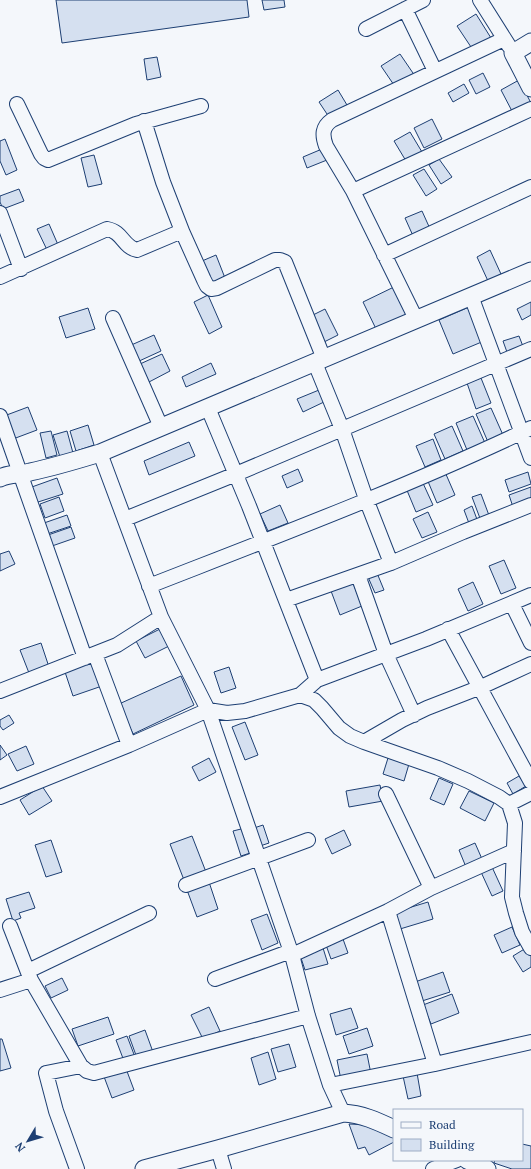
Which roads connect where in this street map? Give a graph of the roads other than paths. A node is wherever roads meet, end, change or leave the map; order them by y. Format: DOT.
graph roads {
  1 [pos="423,0"];
  2 [pos="480,0"];
  3 [pos="405,9"];
  4 [pos="366,29"];
  5 [pos="504,39"];
  6 [pos="531,42"];
  7 [pos="513,53"];
  8 [pos="435,71"];
  9 [pos="531,88"];
  10 [pos="18,104"];
  11 [pos="201,106"];
  12 [pos="531,109"];
  13 [pos="144,122"];
  14 [pos="531,187"];
  15 [pos="353,191"];
  16 [pos="0,213"];
  17 [pos="182,231"];
  18 [pos="384,255"];
  19 [pos="21,269"];
  20 [pos="531,271"];
  21 [pos="0,277"];
  22 [pos="471,296"];
  23 [pos="113,318"];
  24 [pos="416,319"];
  25 [pos="531,349"];
  26 [pos="320,361"];
  27 [pos="495,364"];
  28 [pos="208,408"];
  29 [pos="0,416"];
  30 [pos="161,427"];
  31 [pos="342,429"];
  32 [pos="526,430"];
  33 [pos="100,453"];
  34 [pos="531,458"];
  35 [pos="21,474"];
  36 [pos="236,474"];
  37 [pos="0,478"];
  38 [pos="366,499"];
  39 [pos="531,505"];
  40 [pos="125,519"];
  41 [pos="263,541"];
  42 [pos="391,563"];
  43 [pos="358,575"];
  44 [pos="149,586"];
  45 [pos="531,595"];
  46 [pos="286,600"];
  47 [pos="512,604"];
  48 [pos="161,617"];
  49 [pos="448,629"];
  50 [pos="531,643"];
  51 [pos="386,654"];
  52 [pos="90,656"];
  53 [pos="531,664"];
  54 [pos="317,680"];
  55 [pos="481,687"];
  56 [pos="0,691"];
  57 [pos="300,695"];
  58 [pos="208,710"];
  59 [pos="414,715"];
  60 [pos="364,742"];
  61 [pos="129,745"];
  62 [pos="531,782"];
  63 [pos="531,793"];
  64 [pos="386,794"];
  65 [pos="0,797"];
  66 [pos="509,804"];
  67 [pos="308,840"];
  68 [pos="514,851"];
  69 [pos="259,858"];
  70 [pos="186,885"];
  71 [pos="431,888"];
  72 [pos="388,911"];
  73 [pos="149,913"];
  74 [pos="10,926"];
  75 [pos="531,948"];
  76 [pos="291,953"];
  77 [pos="30,975"];
  78 [pos="215,979"];
  79 [pos="0,990"];
  80 [pos="308,1016"];
  81 [pos="531,1042"];
  82 [pos="435,1064"];
  83 [pos="81,1066"];
  84 [pos="330,1085"];
  85 [pos="344,1113"];
  86 [pos="393,1129"];
  87 [pos="218,1149"];
  88 [pos="454,1161"];
  89 [pos="469,1161"];
  90 [pos="77,1169"];
  91 [pos="144,1169"];
  92 [pos="224,1169"];
  93 [pos="433,1169"];
  94 [pos="487,1169"];
  1 -- 3 [label="street"];
  2 -- 5 [label="street"];
  3 -- 4 [label="street"];
  3 -- 8 [label="street"];
  5 -- 7 [label="street"];
  5 -- 8 [label="street"];
  6 -- 7 [label="street"];
  7 -- 9 [label="street"];
  8 -- 15 [label="street"];
  10 -- 13 [label="street"];
  11 -- 13 [label="street"];
  12 -- 15 [label="street"];
  13 -- 17 [label="street"];
  14 -- 18 [label="street"];
  15 -- 18 [label="street"];
  16 -- 19 [label="street"];
  17 -- 19 [label="street"];
  17 -- 26 [label="street"];
  18 -- 24 [label="street"];
  19 -- 21 [label="street"];
  20 -- 22 [label="street"];
  22 -- 24 [label="street"];
  22 -- 27 [label="street"];
  23 -- 30 [label="street"];
  24 -- 26 [label="street"];
  25 -- 27 [label="street"];
  26 -- 28 [label="street"];
  26 -- 31 [label="street"];
  27 -- 31 [label="street"];
  27 -- 32 [label="street"];
  28 -- 30 [label="street"];
  28 -- 36 [label="street"];
  29 -- 35 [label="street"];
  30 -- 33 [label="street"];
  31 -- 36 [label="street"];
  31 -- 38 [label="street"];
  32 -- 34 [label="street"];
  32 -- 38 [label="street"];
  33 -- 35 [label="street"];
  33 -- 40 [label="street"];
  35 -- 37 [label="street"];
  35 -- 52 [label="street"];
  36 -- 40 [label="street"];
  36 -- 41 [label="street"];
  38 -- 41 [label="street"];
  38 -- 42 [label="street"];
  39 -- 42 [label="street"];
  40 -- 44 [label="street"];
  41 -- 44 [label="street"];
  41 -- 46 [label="street"];
  42 -- 43 [label="street"];
  43 -- 46 [label="street"];
  43 -- 51 [label="street"];
  44 -- 48 [label="street"];
  45 -- 47 [label="street"];
  46 -- 54 [label="street"];
  47 -- 49 [label="street"];
  47 -- 50 [label="street"];
  48 -- 52 [label="street"];
  48 -- 58 [label="street"];
  49 -- 51 [label="street"];
  49 -- 55 [label="street"];
  51 -- 54 [label="street"];
  51 -- 59 [label="street"];
  52 -- 56 [label="street"];
  52 -- 61 [label="street"];
  53 -- 55 [label="street"];
  54 -- 57 [label="street"];
  55 -- 59 [label="street"];
  55 -- 62 [label="street"];
  57 -- 58 [label="street"];
  57 -- 60 [label="street"];
  58 -- 61 [label="street"];
  58 -- 69 [label="street"];
  59 -- 60 [label="street"];
  60 -- 66 [label="street"];
  61 -- 65 [label="street"];
  63 -- 66 [label="street"];
  64 -- 71 [label="street"];
  66 -- 68 [label="street"];
  67 -- 69 [label="street"];
  68 -- 71 [label="street"];
  68 -- 75 [label="street"];
  69 -- 70 [label="street"];
  69 -- 76 [label="street"];
  71 -- 72 [label="street"];
  72 -- 76 [label="street"];
  72 -- 82 [label="street"];
  73 -- 77 [label="street"];
  74 -- 77 [label="street"];
  76 -- 78 [label="street"];
  76 -- 80 [label="street"];
  77 -- 79 [label="street"];
  77 -- 83 [label="street"];
  80 -- 83 [label="street"];
  80 -- 84 [label="street"];
  81 -- 82 [label="street"];
  82 -- 84 [label="street"];
  83 -- 90 [label="street"];
  84 -- 85 [label="street"];
  85 -- 86 [label="street"];
  85 -- 87 [label="street"];
  87 -- 91 [label="street"];
  87 -- 92 [label="street"];
  88 -- 93 [label="street"];
  89 -- 94 [label="street"];
}
